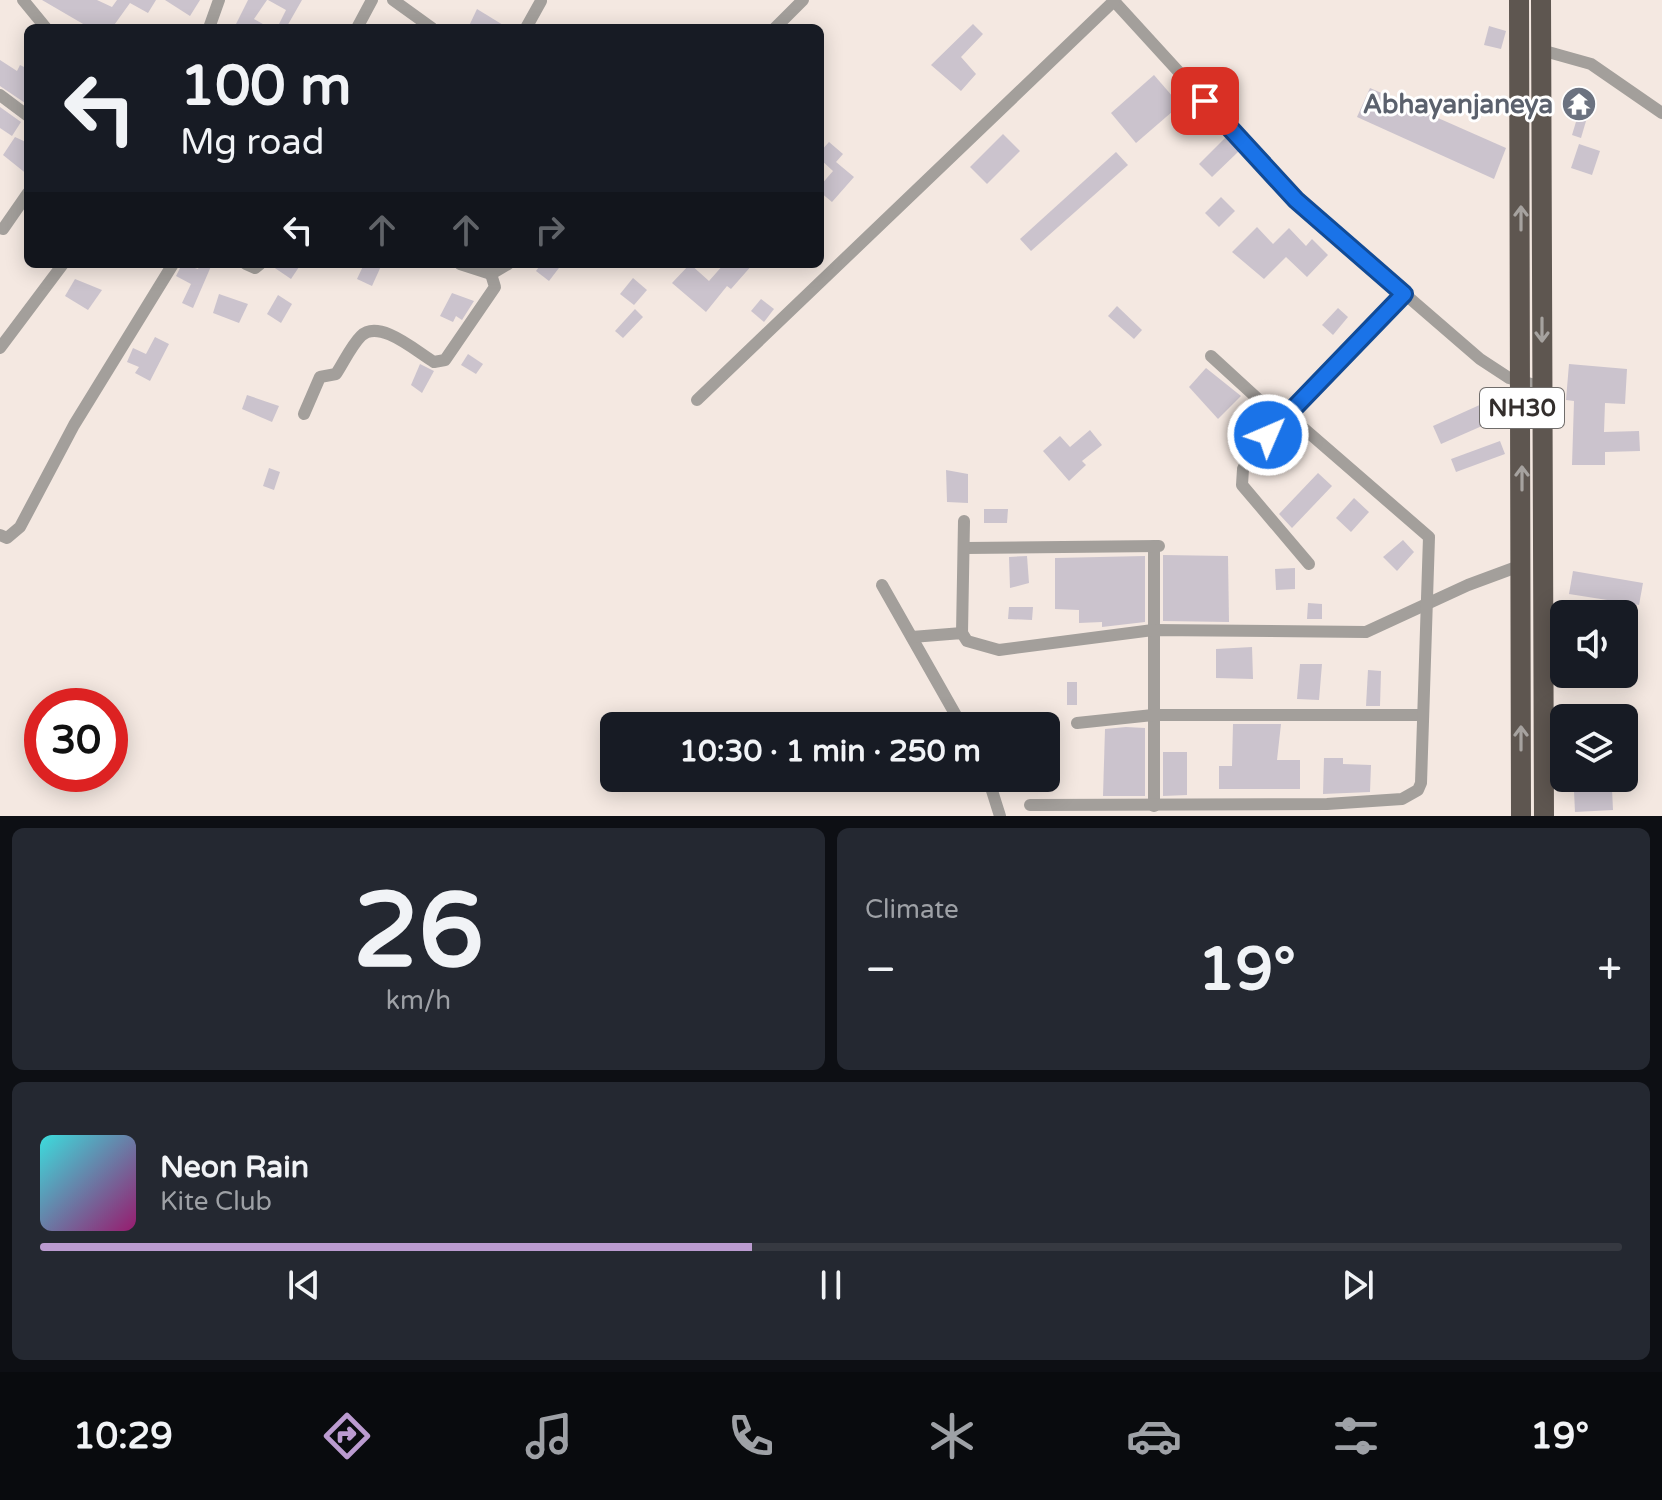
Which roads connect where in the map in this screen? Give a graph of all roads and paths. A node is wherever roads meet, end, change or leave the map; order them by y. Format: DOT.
graph roads {
  1 [pos="23,0"];
  2 [pos="219,0"];
  3 [pos="372,0"];
  4 [pos="393,0"];
  5 [pos="803,0"];
  6 [pos="1519,0"];
  7 [pos="1541,0"];
  8 [pos="541,1"];
  9 [pos="1113,1"];
  10 [pos="43,24"];
  11 [pos="210,24"];
  12 [pos="359,24"];
  13 [pos="426,24"];
  14 [pos="528,24"];
  15 [pos="779,24"];
  16 [pos="1541,50"];
  17 [pos="0,95"];
  18 [pos="24,113"];
  19 [pos="1662,113"];
  20 [pos="24,199"];
  21 [pos="3,229"];
  22 [pos="60,268"];
  23 [pos="171,268"];
  24 [pos="472,268"];
  25 [pos="501,268"];
  26 [pos="491,274"];
  27 [pos="1404,294"];
  28 [pos="0,348"];
  29 [pos="1211,356"];
  30 [pos="1532,385"];
  31 [pos="697,400"];
  32 [pos="304,414"];
  33 [pos="1282,421"];
  34 [pos="964,521"];
  35 [pos="0,535"];
  36 [pos="966,548"];
  37 [pos="1309,564"];
  38 [pos="1522,565"];
  39 [pos="882,585"];
  40 [pos="1428,605"];
  41 [pos="1153,630"];
  42 [pos="962,633"];
  43 [pos="912,637"];
  44 [pos="954,712"];
  45 [pos="1153,715"];
  46 [pos="1421,715"];
  47 [pos="1077,723"];
  48 [pos="992,792"];
  49 [pos="1030,805"];
  50 [pos="1154,806"];
  51 [pos="1000,816"];
  52 [pos="1521,816"];
  53 [pos="1544,816"];
  1 -- 10 [label="street"];
  2 -- 11 [label="street"];
  3 -- 12 [label="street"];
  4 -- 13 [label="street"];
  5 -- 15 [label="street"];
  30 -- 6 [label="highway, NH30, one-way"];
  7 -- 16 [label="highway, NH30"];
  8 -- 14 [label="street"];
  9 -- 27 [label="street"];
  9 -- 31 [label="street"];
  16 -- 19 [label="street"];
  16 -- 30 [label="highway, NH30, one-way"];
  17 -- 18 [label="street"];
  20 -- 21 [label="street"];
  22 -- 28 [label="street"];
  23 -- 35 [label="street"];
  24 -- 26 [label="street"];
  25 -- 26 [label="street"];
  26 -- 32 [label="street"];
  27 -- 30 [label="street"];
  27 -- 33 [label="street"];
  29 -- 33 [label="street"];
  38 -- 30 [label="highway, NH30, one-way"];
  30 -- 53 [label="highway, NH30"];
  33 -- 37 [label="street"];
  33 -- 40 [label="street"];
  34 -- 36 [label="street"];
  36 -- 41 [label="street"];
  36 -- 42 [label="street"];
  38 -- 40 [label="street"];
  52 -- 38 [label="highway, NH30, one-way"];
  39 -- 43 [label="street"];
  40 -- 41 [label="street"];
  40 -- 46 [label="street"];
  41 -- 42 [label="street"];
  41 -- 45 [label="street"];
  42 -- 43 [label="street"];
  43 -- 44 [label="street"];
  45 -- 46 [label="street"];
  45 -- 47 [label="street"];
  45 -- 50 [label="street"];
  46 -- 50 [label="street"];
  48 -- 51 [label="street"];
  49 -- 50 [label="street"];
}
